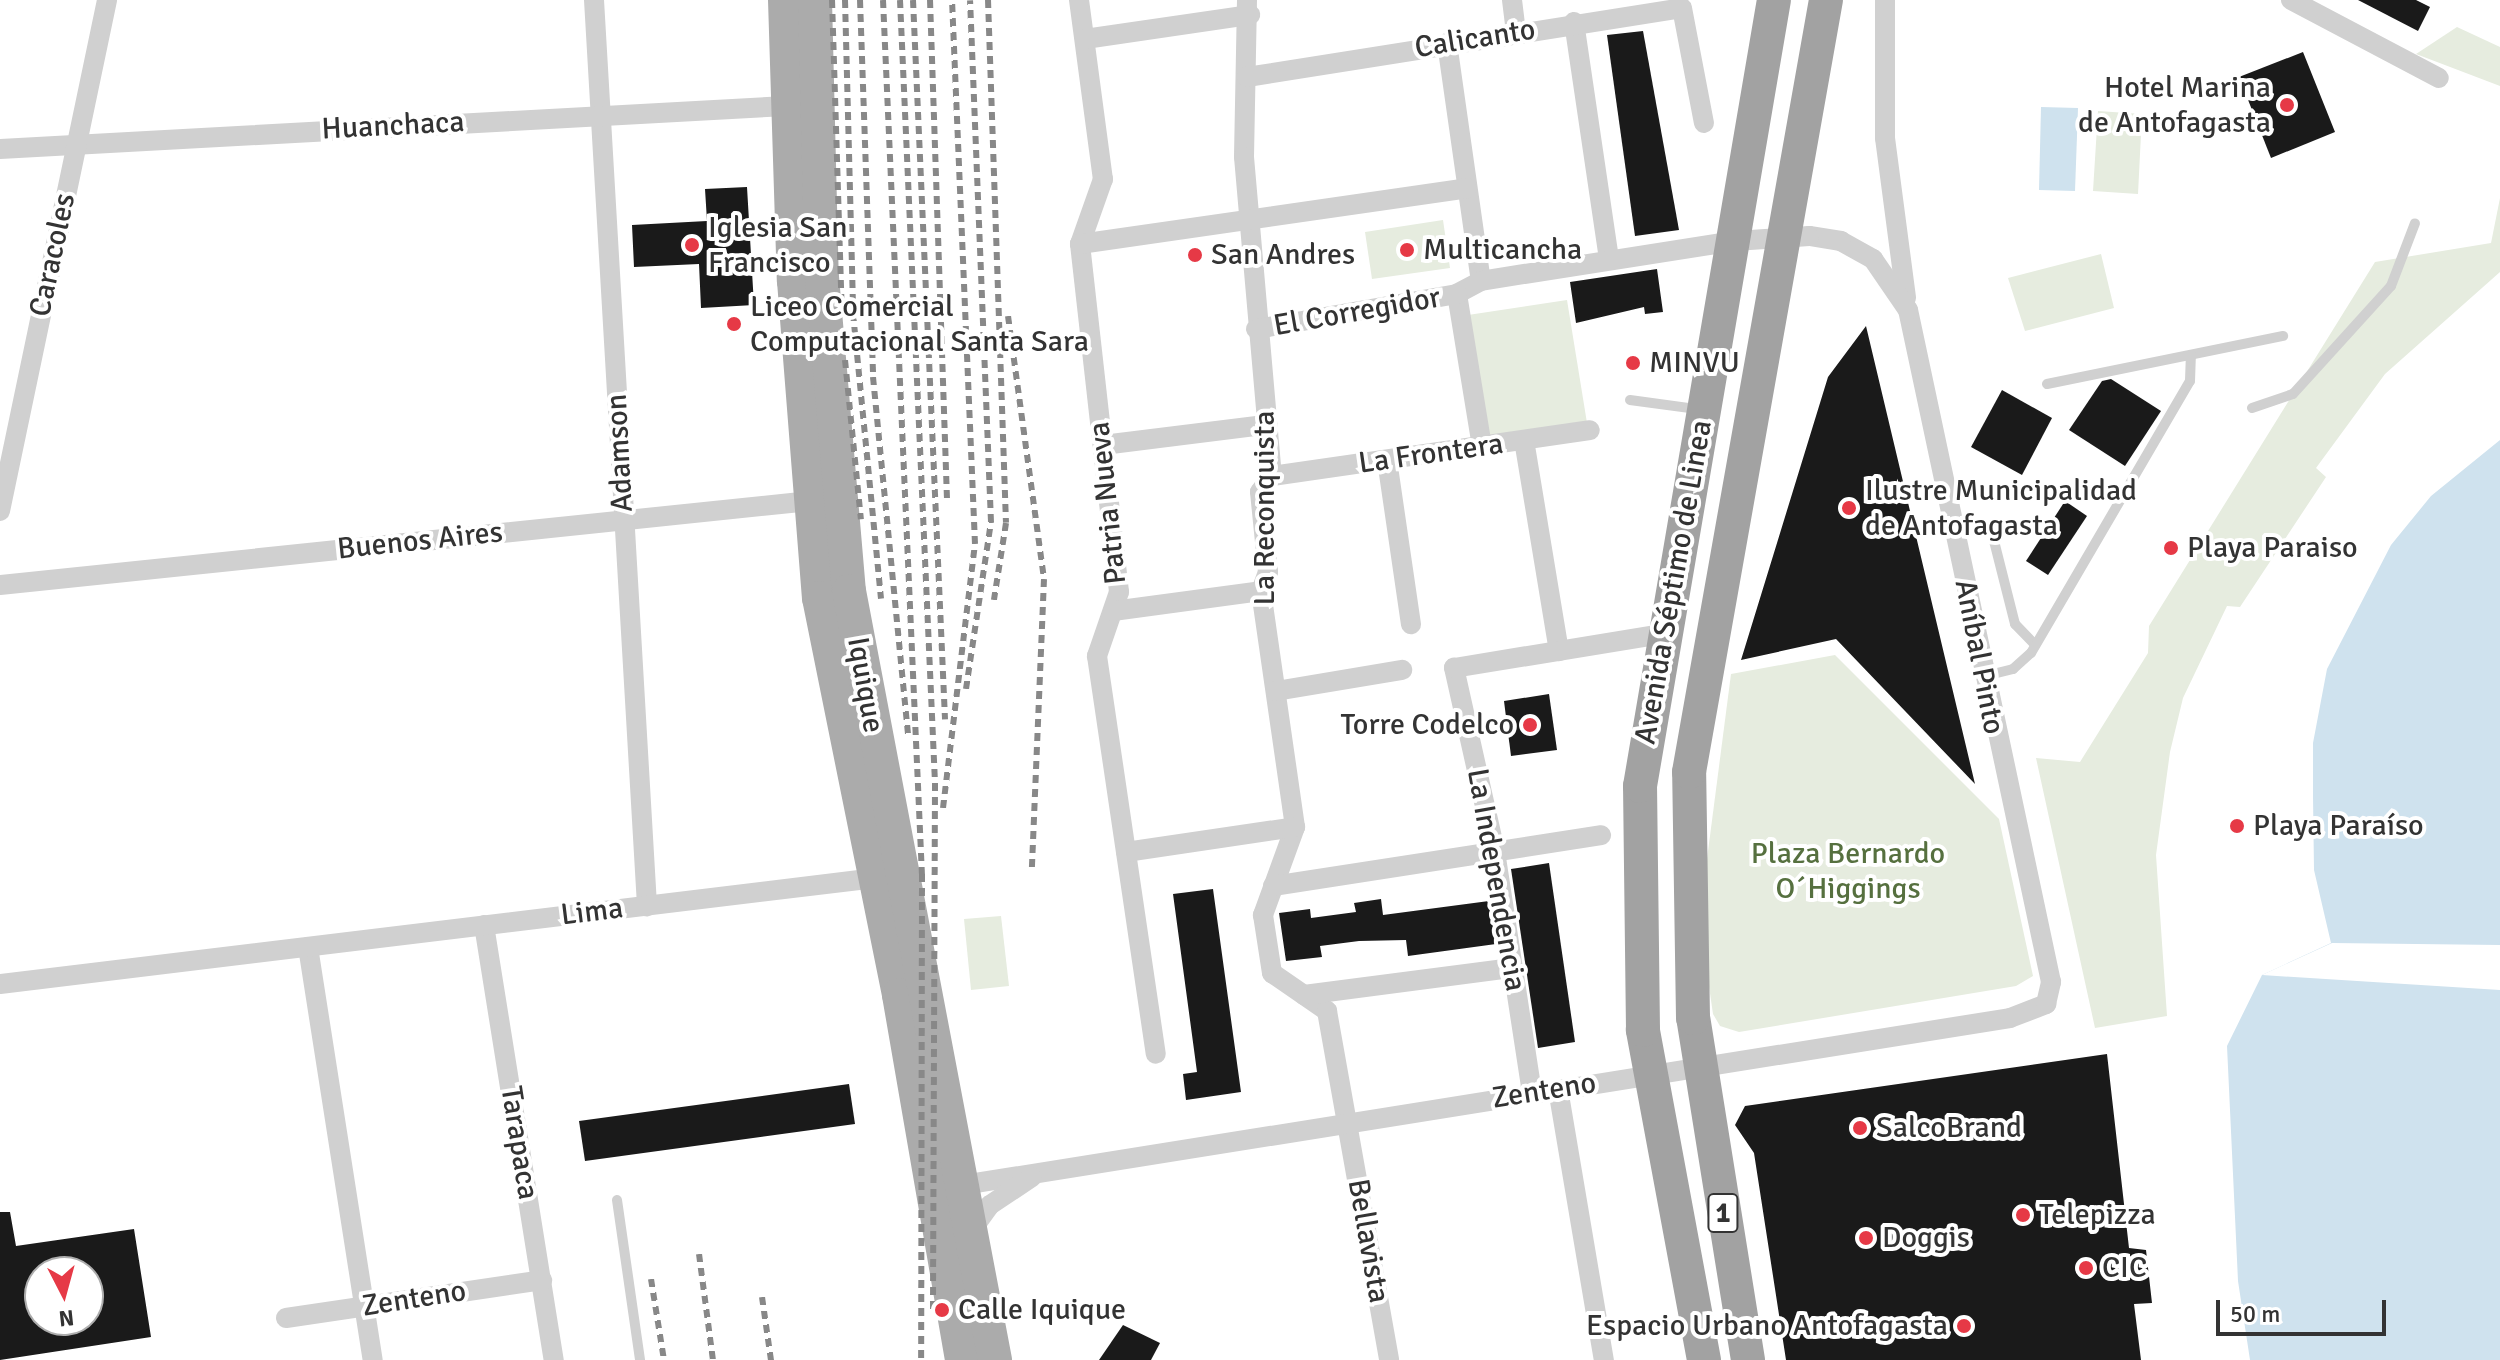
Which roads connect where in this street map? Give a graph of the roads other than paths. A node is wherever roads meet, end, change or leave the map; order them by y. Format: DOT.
graph roads {
  1 [pos="107,0"];
  2 [pos="594,0"];
  3 [pos="785,0"];
  4 [pos="815,0"];
  5 [pos="1079,0"];
  6 [pos="1512,0"];
  7 [pos="1774,0"];
  8 [pos="1826,0"];
  9 [pos="1885,0"];
  10 [pos="2291,0"];
  11 [pos="1248,8"];
  12 [pos="1574,22"];
  13 [pos="1516,32"];
  14 [pos="1085,39"];
  15 [pos="1447,43"];
  16 [pos="1247,77"];
  17 [pos="2439,78"];
  18 [pos="787,106"];
  19 [pos="600,115"];
  20 [pos="1704,123"];
  21 [pos="75,142"];
  22 [pos="0,149"];
  23 [pos="1467,188"];
  24 [pos="1251,222"];
  25 [pos="2415,223"];
  26 [pos="1788,237"];
  27 [pos="1735,241"];
  28 [pos="1080,244"];
  29 [pos="1609,259"];
  30 [pos="1481,281"];
  31 [pos="1457,294"];
  32 [pos="1908,310"];
  33 [pos="1256,329"];
  34 [pos="2283,336"];
  35 [pos="2191,355"];
  36 [pos="2047,384"];
  37 [pos="1630,400"];
  38 [pos="2252,408"];
  39 [pos="1703,410"];
  40 [pos="1263,425"];
  41 [pos="1590,430"];
  42 [pos="1524,440"];
  43 [pos="1103,445"];
  44 [pos="1482,446"];
  45 [pos="1387,460"];
  46 [pos="1272,476"];
  47 [pos="825,499"];
  48 [pos="0,511"];
  49 [pos="624,519"];
  50 [pos="1992,533"];
  51 [pos="0,585"];
  52 [pos="1261,591"];
  53 [pos="1113,611"];
  54 [pos="1411,624"];
  55 [pos="1661,634"];
  56 [pos="2035,645"];
  57 [pos="1559,651"];
  58 [pos="1402,670"];
  59 [pos="1983,677"];
  60 [pos="1276,691"];
  61 [pos="1295,827"];
  62 [pos="1601,835"];
  63 [pos="1495,851"];
  64 [pos="1126,852"];
  65 [pos="876,878"];
  66 [pos="1273,886"];
  67 [pos="647,906"];
  68 [pos="484,925"];
  69 [pos="917,936"];
  70 [pos="308,947"];
  71 [pos="1512,968"];
  72 [pos="0,984"];
  73 [pos="1304,995"];
  74 [pos="2046,1004"];
  75 [pos="1156,1054"];
  76 [pos="1700,1066"];
  77 [pos="1651,1074"];
  78 [pos="1558,1089"];
  79 [pos="1532,1093"];
  80 [pos="1348,1123"];
  81 [pos="1039,1172"];
  82 [pos="963,1185"];
  83 [pos="617,1200"];
  84 [pos="971,1231"];
  85 [pos="542,1280"];
  86 [pos="951,1295"];
  87 [pos="364,1306"];
  88 [pos="286,1318"];
  89 [pos="373,1360"];
  90 [pos="554,1360"];
  91 [pos="640,1360"];
  92 [pos="962,1360"];
  93 [pos="995,1360"];
  94 [pos="1389,1360"];
  95 [pos="1604,1360"];
  96 [pos="1704,1360"];
  97 [pos="1748,1360"];
  1 -- 21 [label="street, Caracoles"];
  2 -- 19 [label="street, Adamson"];
  3 -- 18 [label="main road, Iquique"];
  4 -- 47 [label="main road, Iquique"];
  5 -- 14 [label="street, Patria Nueva"];
  6 -- 13 [label="street"];
  7 -- 27 [label="highway, Avenida Séptimo de Linea"];
  8 -- 26 [label="highway, Avenida Séptimo de Linea"];
  9 -- 32 [label="street, Aníbal Pinto"];
  10 -- 17 [label="street"];
  11 -- 14 [label="street"];
  11 -- 16 [label="street, La Reconquista"];
  12 -- 13 [label="street, Calicanto"];
  12 -- 20 [label="street, Calicanto"];
  12 -- 29 [label="street"];
  13 -- 15 [label="street, Calicanto"];
  14 -- 28 [label="street, Patria Nueva"];
  15 -- 16 [label="street, Calicanto"];
  15 -- 23 [label="street"];
  16 -- 24 [label="street, La Reconquista"];
  18 -- 19 [label="street, Huanchaca"];
  18 -- 47 [label="main road, Iquique"];
  19 -- 21 [label="street, Huanchaca"];
  19 -- 49 [label="street, Adamson"];
  21 -- 22 [label="street, Huanchaca"];
  21 -- 48 [label="street, Caracoles"];
  23 -- 24 [label="street"];
  23 -- 30 [label="street"];
  24 -- 28 [label="street"];
  24 -- 33 [label="street, La Reconquista"];
  25 -- 38 [label="lane"];
  26 -- 27 [label="street, El Corregidor"];
  26 -- 32 [label="street, Aníbal Pinto"];
  26 -- 76 [label="highway, Avenida Séptimo de Linea"];
  27 -- 29 [label="street, El Corregidor"];
  27 -- 39 [label="highway, Avenida Séptimo de Linea"];
  28 -- 43 [label="street, Patria Nueva"];
  29 -- 30 [label="street, El Corregidor"];
  30 -- 31 [label="street, El Corregidor"];
  31 -- 33 [label="street, El Corregidor"];
  31 -- 44 [label="street"];
  32 -- 59 [label="street, Aníbal Pinto"];
  33 -- 40 [label="street, La Reconquista"];
  34 -- 35 [label="lane"];
  35 -- 36 [label="lane"];
  35 -- 56 [label="lane"];
  37 -- 39 [label="lane"];
  39 -- 55 [label="highway, Avenida Séptimo de Linea"];
  40 -- 43 [label="street"];
  40 -- 46 [label="street, La Reconquista"];
  41 -- 42 [label="street, La Frontera"];
  42 -- 44 [label="street, La Frontera"];
  42 -- 57 [label="street"];
  43 -- 53 [label="street, Patria Nueva"];
  44 -- 45 [label="street, La Frontera"];
  45 -- 46 [label="street, La Frontera"];
  45 -- 54 [label="street"];
  46 -- 52 [label="street, La Reconquista"];
  47 -- 49 [label="street, Buenos Aires"];
  47 -- 65 [label="main road, Iquique"];
  47 -- 69 [label="main road, Iquique"];
  49 -- 51 [label="street, Buenos Aires"];
  49 -- 67 [label="street, Adamson"];
  50 -- 56 [label="lane"];
  52 -- 53 [label="street"];
  52 -- 60 [label="street, La Reconquista"];
  53 -- 64 [label="street, Patria Nueva"];
  55 -- 57 [label="street"];
  55 -- 77 [label="highway, Avenida Séptimo de Linea"];
  56 -- 59 [label="lane"];
  57 -- 63 [label="street, La Independencia"];
  58 -- 60 [label="street"];
  59 -- 74 [label="street, Aníbal Pinto"];
  60 -- 61 [label="street, La Reconquista"];
  61 -- 64 [label="street"];
  61 -- 66 [label="street, La Reconquista"];
  62 -- 63 [label="street"];
  63 -- 66 [label="street"];
  63 -- 71 [label="street, La Independencia"];
  64 -- 75 [label="street, Patria Nueva"];
  65 -- 67 [label="street, Lima"];
  65 -- 69 [label="main road"];
  65 -- 86 [label="main road, Iquique"];
  66 -- 73 [label="street, La Reconquista"];
  67 -- 68 [label="street, Lima"];
  68 -- 70 [label="street, Lima"];
  68 -- 85 [label="street, Tarapaca"];
  69 -- 82 [label="main road, Iquique"];
  70 -- 72 [label="street, Lima"];
  70 -- 87 [label="street"];
  71 -- 73 [label="street"];
  71 -- 79 [label="street, La Independencia"];
  73 -- 80 [label="street, La Reconquista"];
  74 -- 76 [label="street, Zenteno"];
  76 -- 77 [label="street, Zenteno"];
  76 -- 97 [label="highway, 1"];
  77 -- 78 [label="street, Zenteno"];
  77 -- 96 [label="highway, 1"];
  78 -- 79 [label="street, Zenteno"];
  78 -- 95 [label="street"];
  79 -- 80 [label="street, Zenteno"];
  80 -- 81 [label="street, Zenteno"];
  80 -- 94 [label="street, Bellavista"];
  81 -- 82 [label="street, Zenteno"];
  81 -- 84 [label="street, Zenteno"];
  82 -- 84 [label="main road, Iquique"];
  83 -- 91 [label="lane"];
  84 -- 86 [label="main road"];
  84 -- 93 [label="main road, Iquique"];
  85 -- 87 [label="street, Zenteno"];
  85 -- 90 [label="street, Tarapaca"];
  86 -- 92 [label="main road, Iquique"];
  87 -- 88 [label="street, Zenteno"];
  87 -- 89 [label="street"];
}
